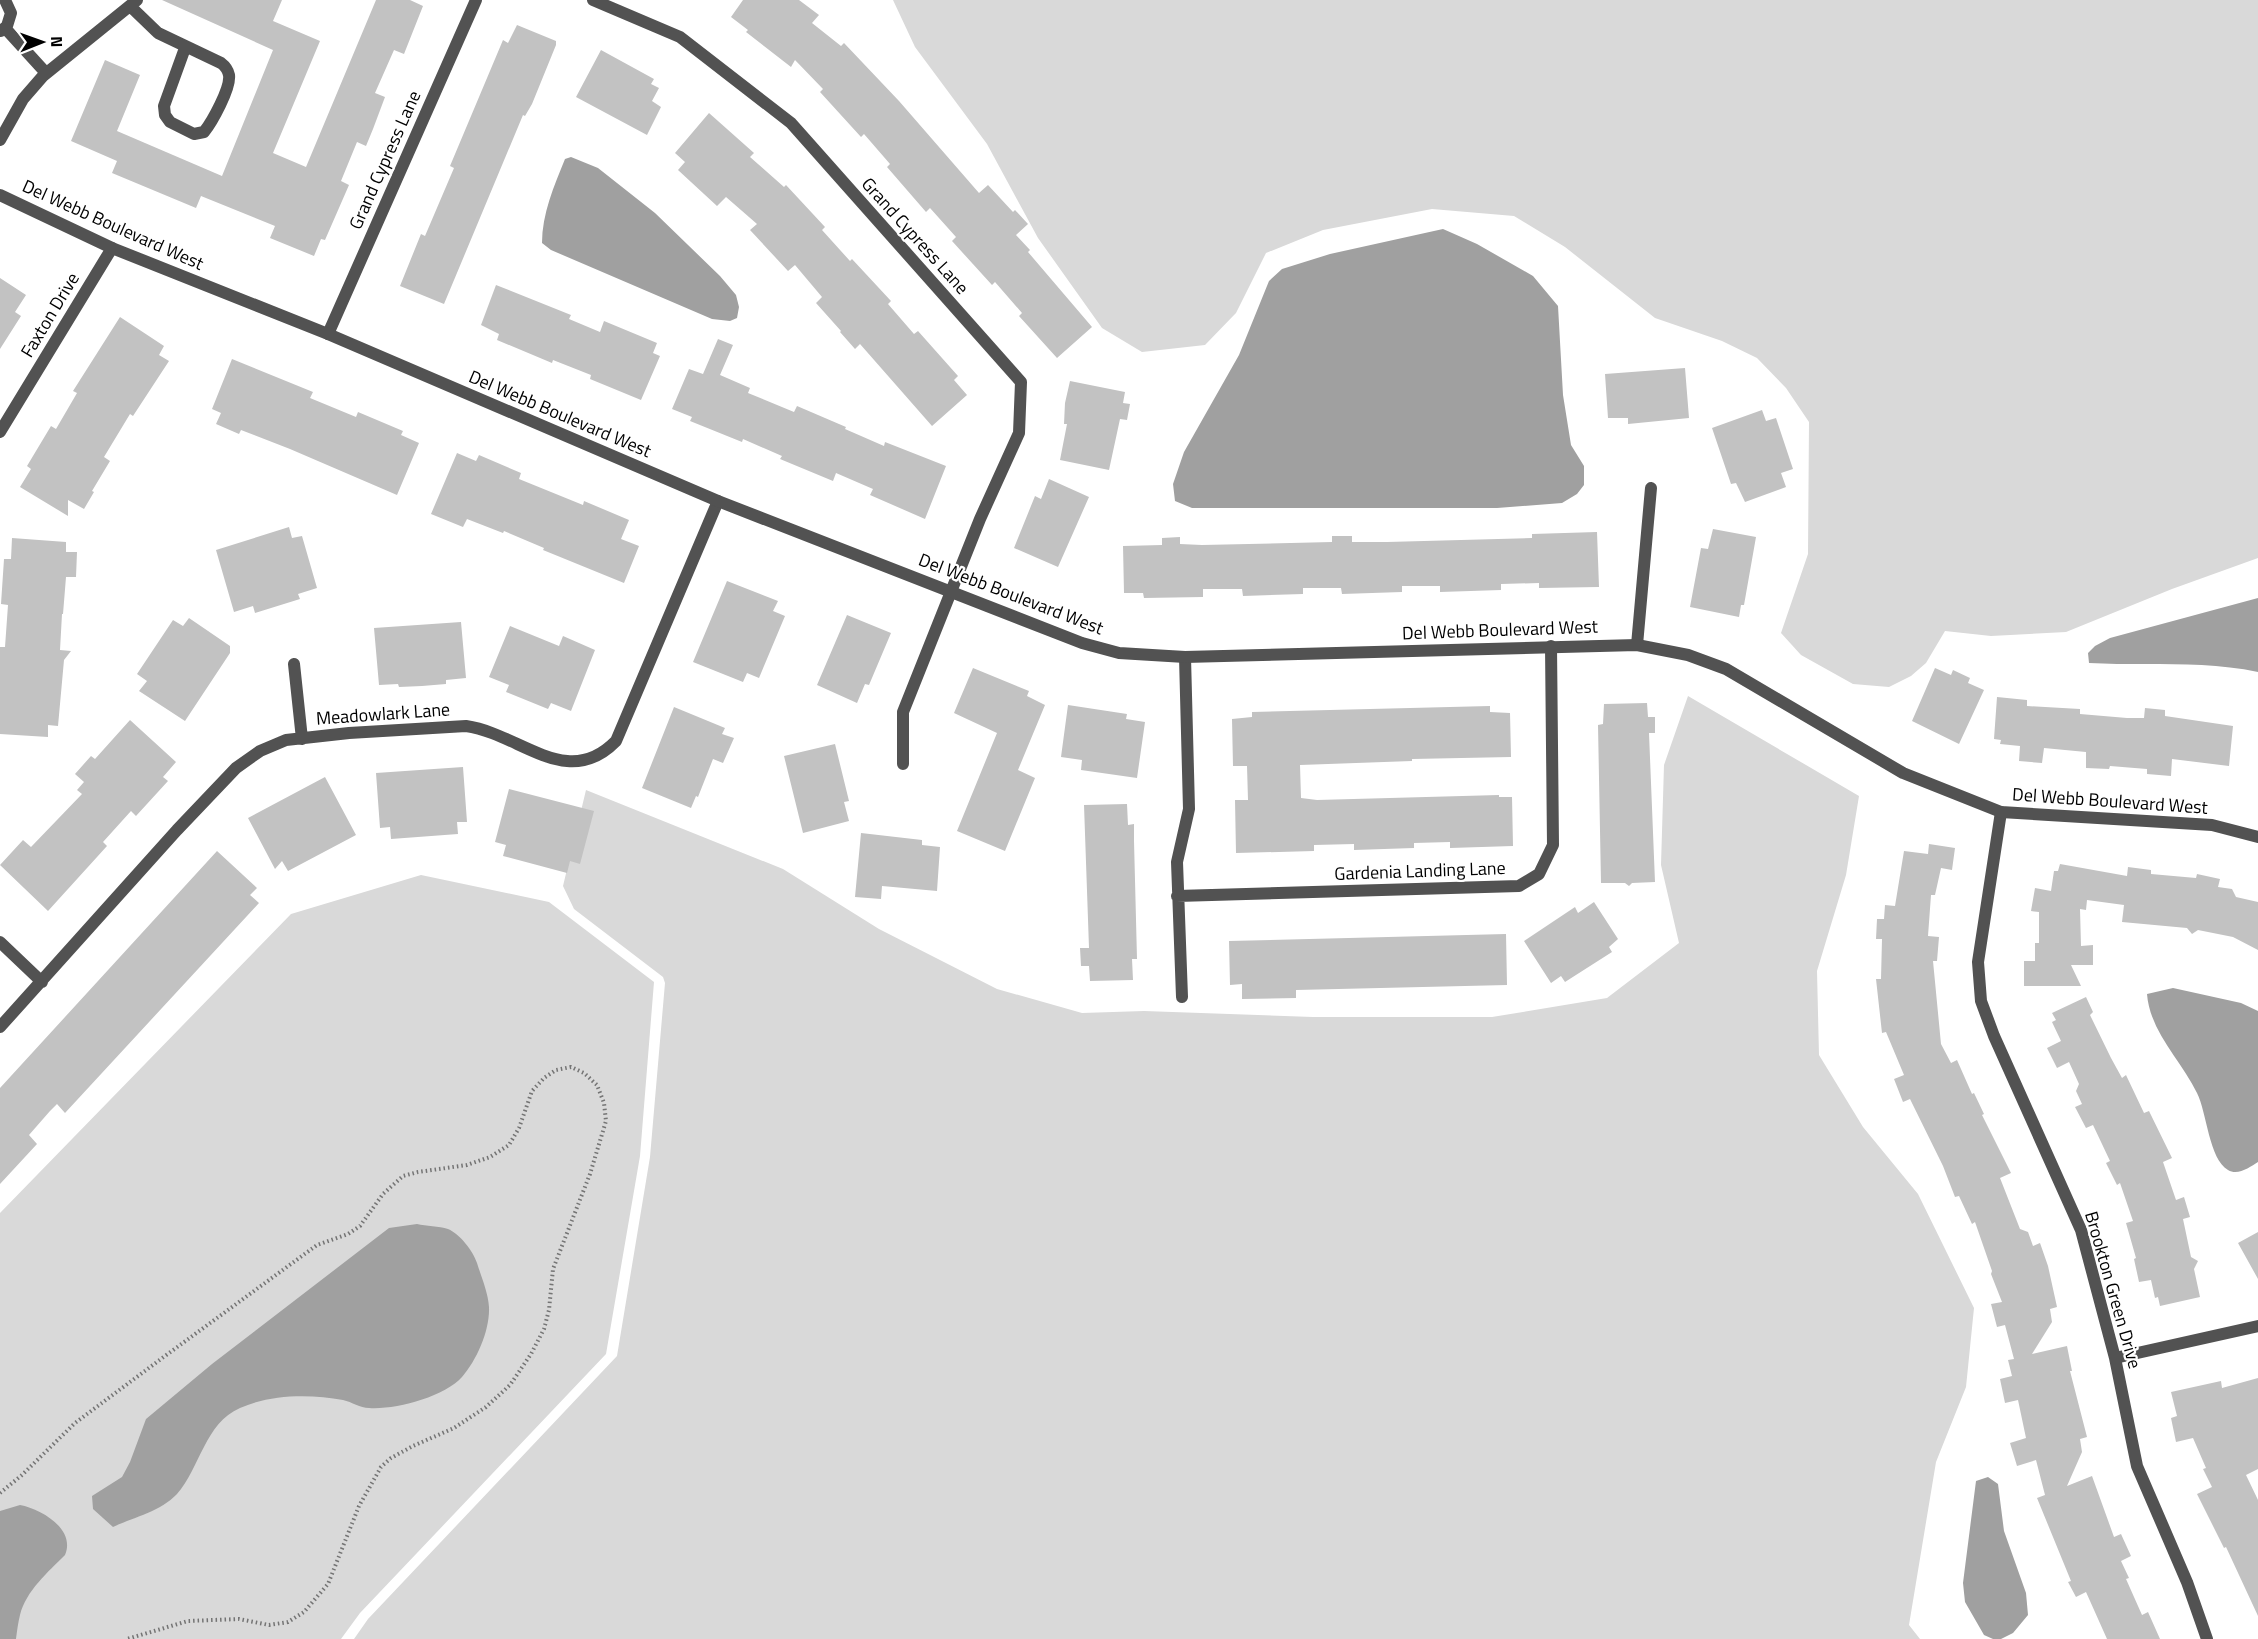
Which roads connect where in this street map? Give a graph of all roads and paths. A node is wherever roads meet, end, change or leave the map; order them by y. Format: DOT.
graph roads {
  1 [pos="5,0"];
  2 [pos="476,0"];
  3 [pos="593,0"];
  4 [pos="134,3"];
  5 [pos="3,29"];
  6 [pos="185,48"];
  7 [pos="46,73"];
  8 [pos="0,140"];
  9 [pos="0,195"];
  10 [pos="112,248"];
  11 [pos="328,334"];
  12 [pos="0,432"];
  13 [pos="1651,488"];
  14 [pos="718,501"];
  15 [pos="950,590"];
  16 [pos="1638,645"];
  17 [pos="1551,646"];
  18 [pos="1185,657"];
  19 [pos="294,664"];
  20 [pos="302,739"];
  21 [pos="903,764"];
  22 [pos="2001,813"];
  23 [pos="2258,837"];
  24 [pos="1177,896"];
  25 [pos="0,942"];
  26 [pos="42,982"];
  27 [pos="1182,997"];
  28 [pos="0,1027"];
  29 [pos="2258,1326"];
  30 [pos="2115,1358"];
  31 [pos="0,1493"];
  32 [pos="127,1639"];
  33 [pos="2207,1639"];
  1 -- 5 [label="street"];
  2 -- 11 [label="street, Grand Cypress Lane"];
  3 -- 15 [label="street, Grand Cypress Lane"];
  4 -- 6 [label="street"];
  4 -- 7 [label="street"];
  5 -- 7 [label="street"];
  6 -- 6 [label="street"];
  7 -- 8 [label="street"];
  9 -- 10 [label="street, Del Webb Boulevard West"];
  10 -- 11 [label="street, Del Webb Boulevard West"];
  10 -- 12 [label="street, Faxton Drive"];
  11 -- 14 [label="street, Del Webb Boulevard West"];
  13 -- 16 [label="street"];
  14 -- 15 [label="street, Del Webb Boulevard West"];
  14 -- 20 [label="street, Meadowlark Lane"];
  15 -- 18 [label="street, Del Webb Boulevard West"];
  15 -- 21 [label="street, Grand Cypress Lane"];
  16 -- 17 [label="street, Del Webb Boulevard West"];
  16 -- 22 [label="street, Del Webb Boulevard West"];
  17 -- 18 [label="street, Del Webb Boulevard West"];
  17 -- 24 [label="street, Gardenia Landing Lane"];
  18 -- 24 [label="street"];
  19 -- 20 [label="street"];
  20 -- 26 [label="street, Meadowlark Lane"];
  22 -- 23 [label="street, Del Webb Boulevard West"];
  22 -- 30 [label="street, Brookton Green Drive"];
  24 -- 27 [label="street"];
  25 -- 26 [label="street"];
  26 -- 28 [label="street, Meadowlark Lane"];
  29 -- 30 [label="street"];
  30 -- 33 [label="street, Brookton Green Drive"];
  31 -- 32 [label="path"];
}
